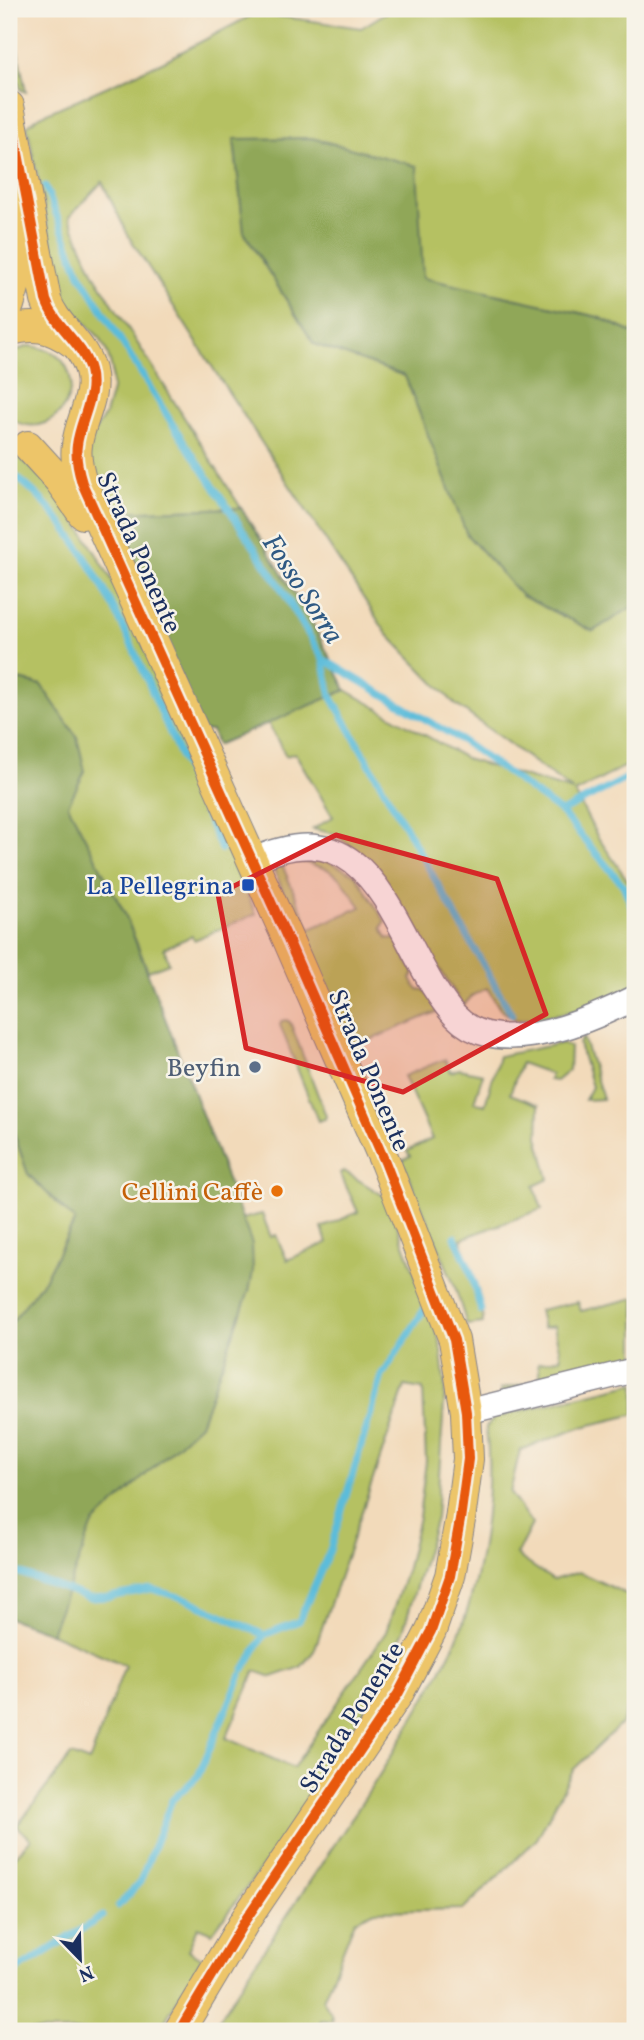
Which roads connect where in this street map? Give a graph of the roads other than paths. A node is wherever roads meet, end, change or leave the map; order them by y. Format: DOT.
graph roads {
  1 [pos="9,106"];
  2 [pos="24,183"];
  3 [pos="9,305"];
  4 [pos="9,331"];
  5 [pos="73,342"];
  6 [pos="84,417"];
  7 [pos="18,444"];
  8 [pos="127,580"];
  9 [pos="252,861"];
  10 [pos="635,998"];
  11 [pos="635,1370"];
  12 [pos="466,1412"];
  13 [pos="179,2031"];
  1 -- 2 [label="main road, Strada Ponente"];
  2 -- 3 [label="main road, Strada Ponente"];
  2 -- 5 [label="main road, Strada Ponente"];
  4 -- 5 [label="main road"];
  5 -- 6 [label="main road, Strada Ponente"];
  6 -- 7 [label="main road, Strada Ponente"];
  6 -- 8 [label="main road, Strada Ponente"];
  7 -- 8 [label="main road, Strada Ponente"];
  8 -- 9 [label="main road, Strada Ponente"];
  9 -- 10 [label="street"];
  9 -- 12 [label="main road, Strada Ponente"];
  11 -- 12 [label="street"];
  12 -- 13 [label="main road, Strada Ponente"];
}
